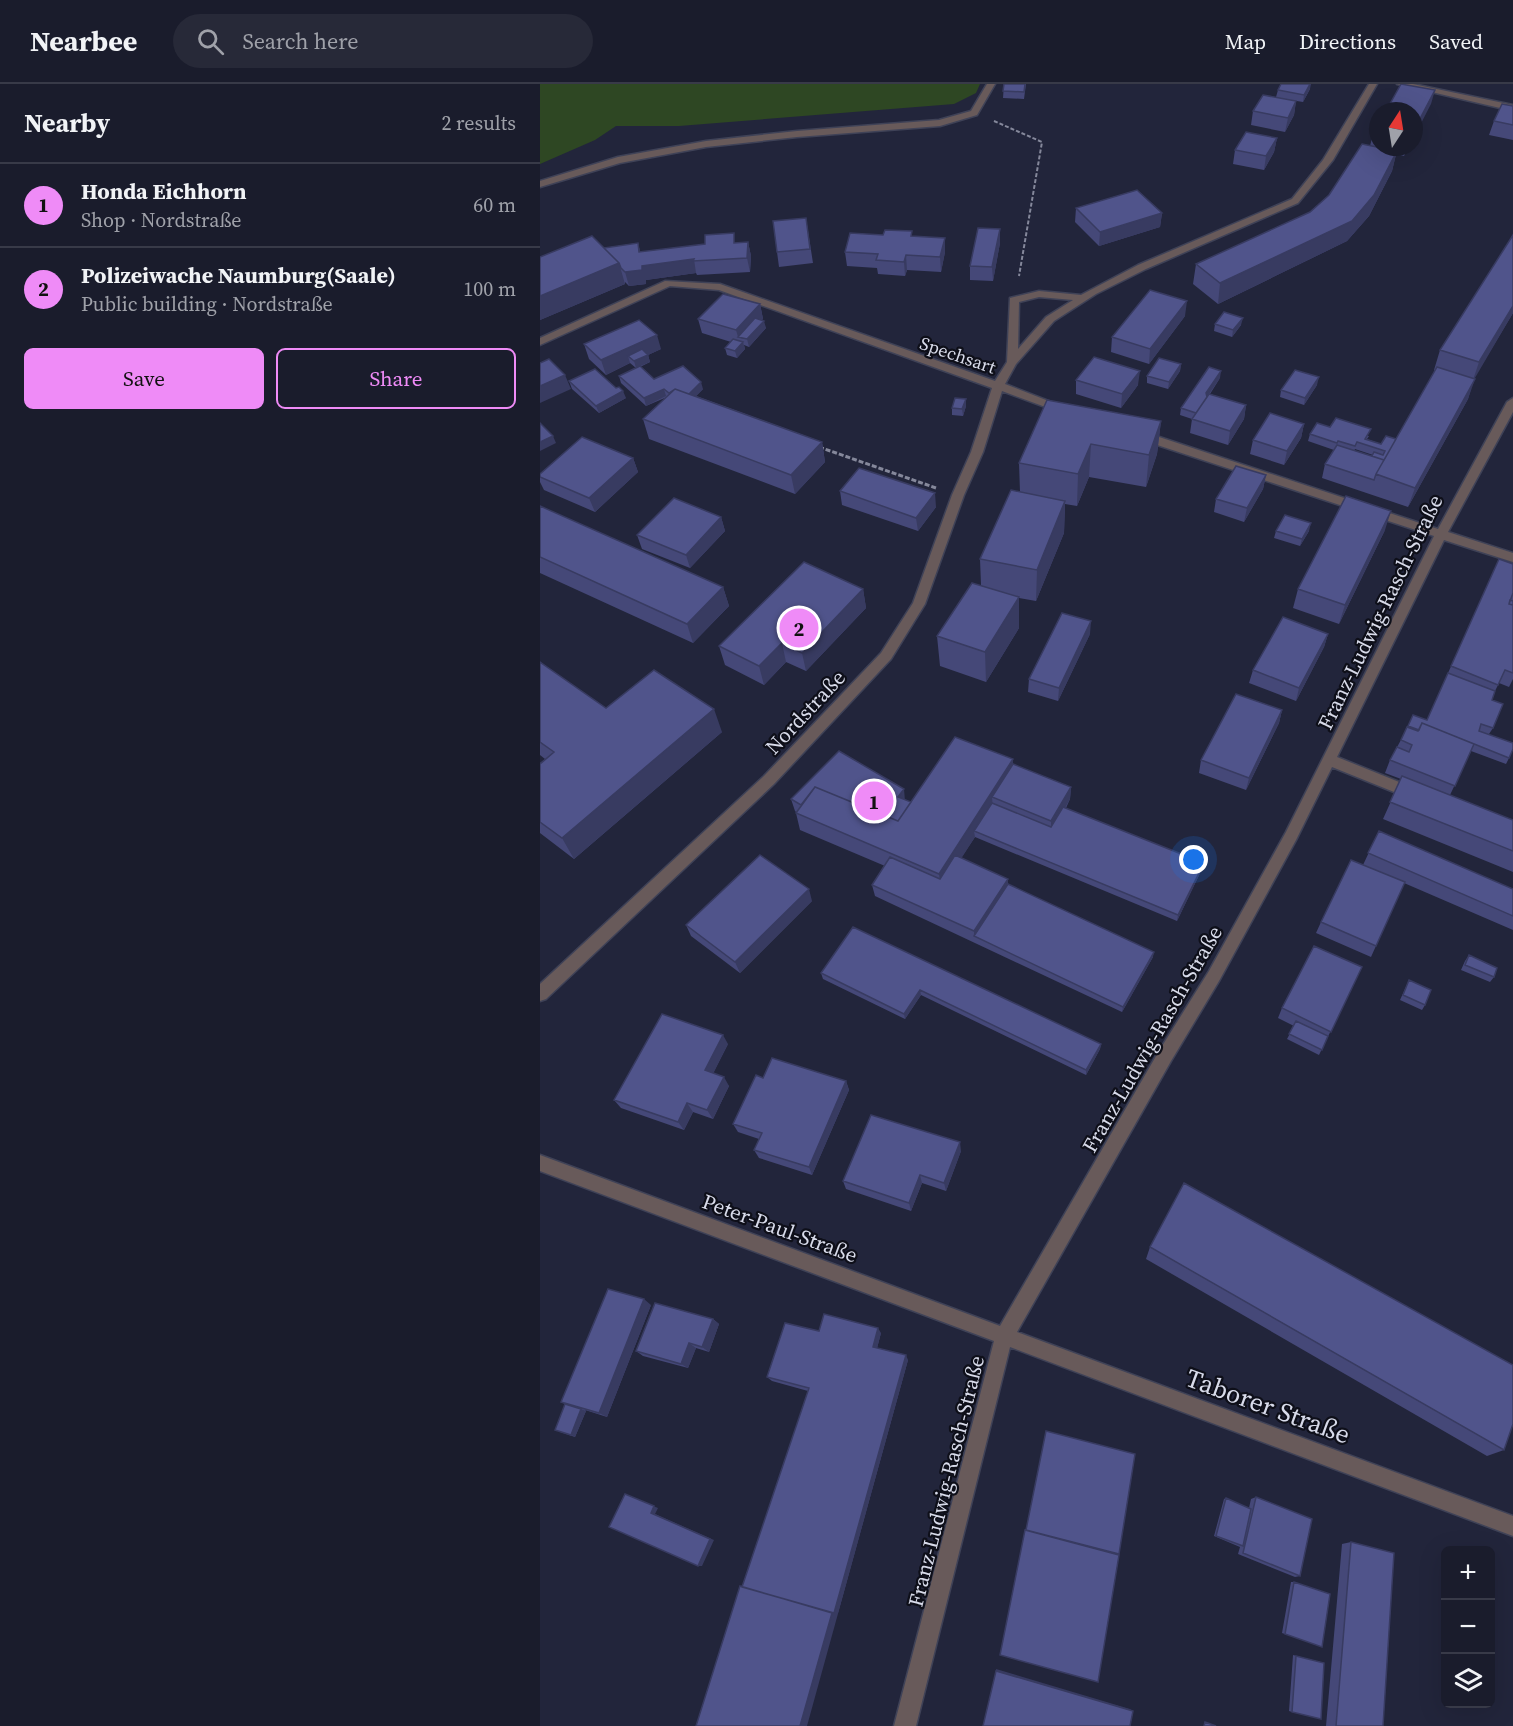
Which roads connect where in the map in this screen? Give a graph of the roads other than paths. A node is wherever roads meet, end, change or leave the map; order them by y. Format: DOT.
graph roads {
  1 [pos="991,84"];
  2 [pos="1373,84"];
  3 [pos="1401,84"];
  4 [pos="1513,108"];
  5 [pos="540,184"];
  6 [pos="1082,298"];
  7 [pos="540,342"];
  8 [pos="1012,362"];
  9 [pos="997,388"];
  10 [pos="1513,402"];
  11 [pos="1076,414"];
  12 [pos="1133,432"];
  13 [pos="1441,534"];
  14 [pos="1513,558"];
  15 [pos="1330,760"];
  16 [pos="1427,799"];
  17 [pos="540,994"];
  18 [pos="540,1162"];
  19 [pos="1004,1336"];
  20 [pos="1513,1526"];
  21 [pos="905,1726"];
  1 -- 5 [label="street"];
  2 -- 6 [label="street, Spechsart"];
  3 -- 4 [label="street"];
  6 -- 8 [label="street, Spechsart"];
  6 -- 8 [label="street"];
  7 -- 9 [label="street, Spechsart"];
  8 -- 9 [label="street, Spechsart"];
  9 -- 11 [label="street"];
  9 -- 17 [label="street, Nordstraße"];
  10 -- 13 [label="street, Franz-Ludwig-Rasch-Straße"];
  12 -- 13 [label="street"];
  13 -- 14 [label="street"];
  13 -- 15 [label="street, Franz-Ludwig-Rasch-Straße"];
  15 -- 16 [label="street"];
  15 -- 19 [label="street, Franz-Ludwig-Rasch-Straße"];
  18 -- 19 [label="street, Peter-Paul-Straße"];
  19 -- 20 [label="street, Taborer Straße"];
  19 -- 21 [label="street, Franz-Ludwig-Rasch-Straße"];
}
